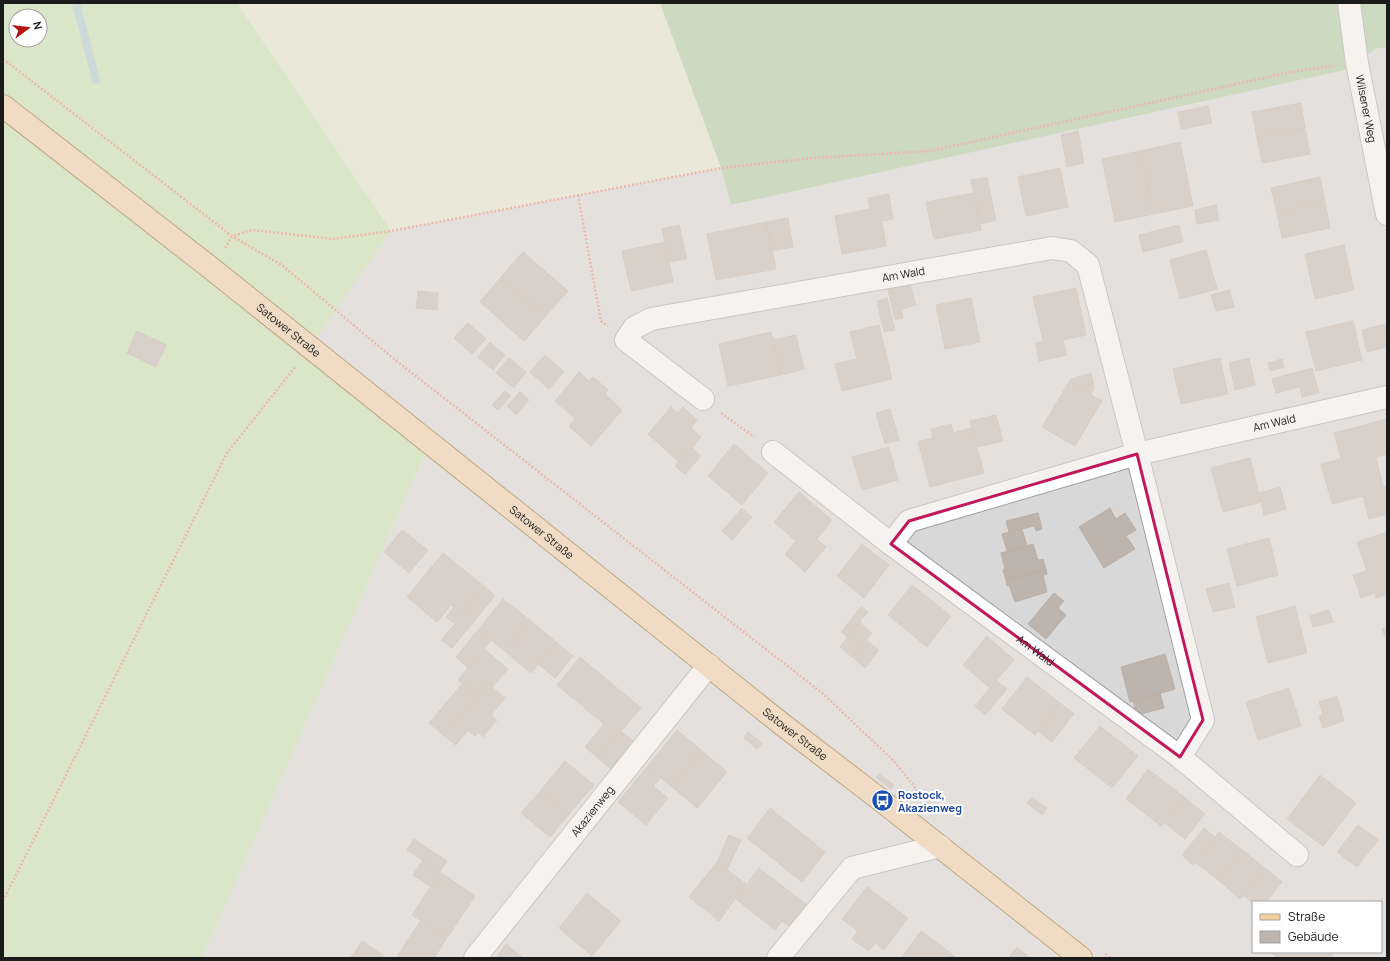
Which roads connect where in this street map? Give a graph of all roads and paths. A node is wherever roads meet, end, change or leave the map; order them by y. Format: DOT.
graph roads {
  1 [pos="1349,3"];
  2 [pos="3,59"];
  3 [pos="1357,63"];
  4 [pos="3,106"];
  5 [pos="578,196"];
  6 [pos="1387,214"];
  7 [pos="232,236"];
  8 [pos="212,269"];
  9 [pos="626,340"];
  10 [pos="310,348"];
  11 [pos="1387,397"];
  12 [pos="703,399"];
  13 [pos="773,452"];
  14 [pos="1137,454"];
  15 [pos="891,544"];
  16 [pos="709,665"];
  17 [pos="1180,757"];
  18 [pos="932,809"];
  19 [pos="940,846"];
  20 [pos="1297,855"];
  21 [pos="3,901"];
  22 [pos="1090,954"];
  23 [pos="475,958"];
  24 [pos="778,958"];
  25 [pos="1110,958"];
  1 -- 3 [label="street, Wilsener Weg"];
  2 -- 7 [label="path"];
  3 -- 5 [label="path"];
  3 -- 6 [label="street, Wilsener Weg"];
  4 -- 8 [label="main road, Satower Straße"];
  5 -- 7 [label="path"];
  5 -- 9 [label="path"];
  7 -- 8 [label="path"];
  7 -- 18 [label="path"];
  8 -- 10 [label="main road, Satower Straße"];
  9 -- 12 [label="street"];
  9 -- 14 [label="street, Am Wald"];
  10 -- 16 [label="main road, Satower Straße"];
  10 -- 21 [label="path"];
  11 -- 14 [label="street, Am Wald"];
  12 -- 13 [label="path"];
  13 -- 15 [label="street, Am Wald"];
  14 -- 15 [label="street, Am Wald"];
  14 -- 17 [label="street, Am Wald"];
  15 -- 17 [label="street, Am Wald"];
  16 -- 19 [label="main road, Satower Straße"];
  16 -- 23 [label="street, Akazienweg"];
  17 -- 20 [label="street, Am Wald"];
  19 -- 22 [label="main road, Satower Straße"];
  19 -- 24 [label="street"];
  22 -- 25 [label="path"];
}
